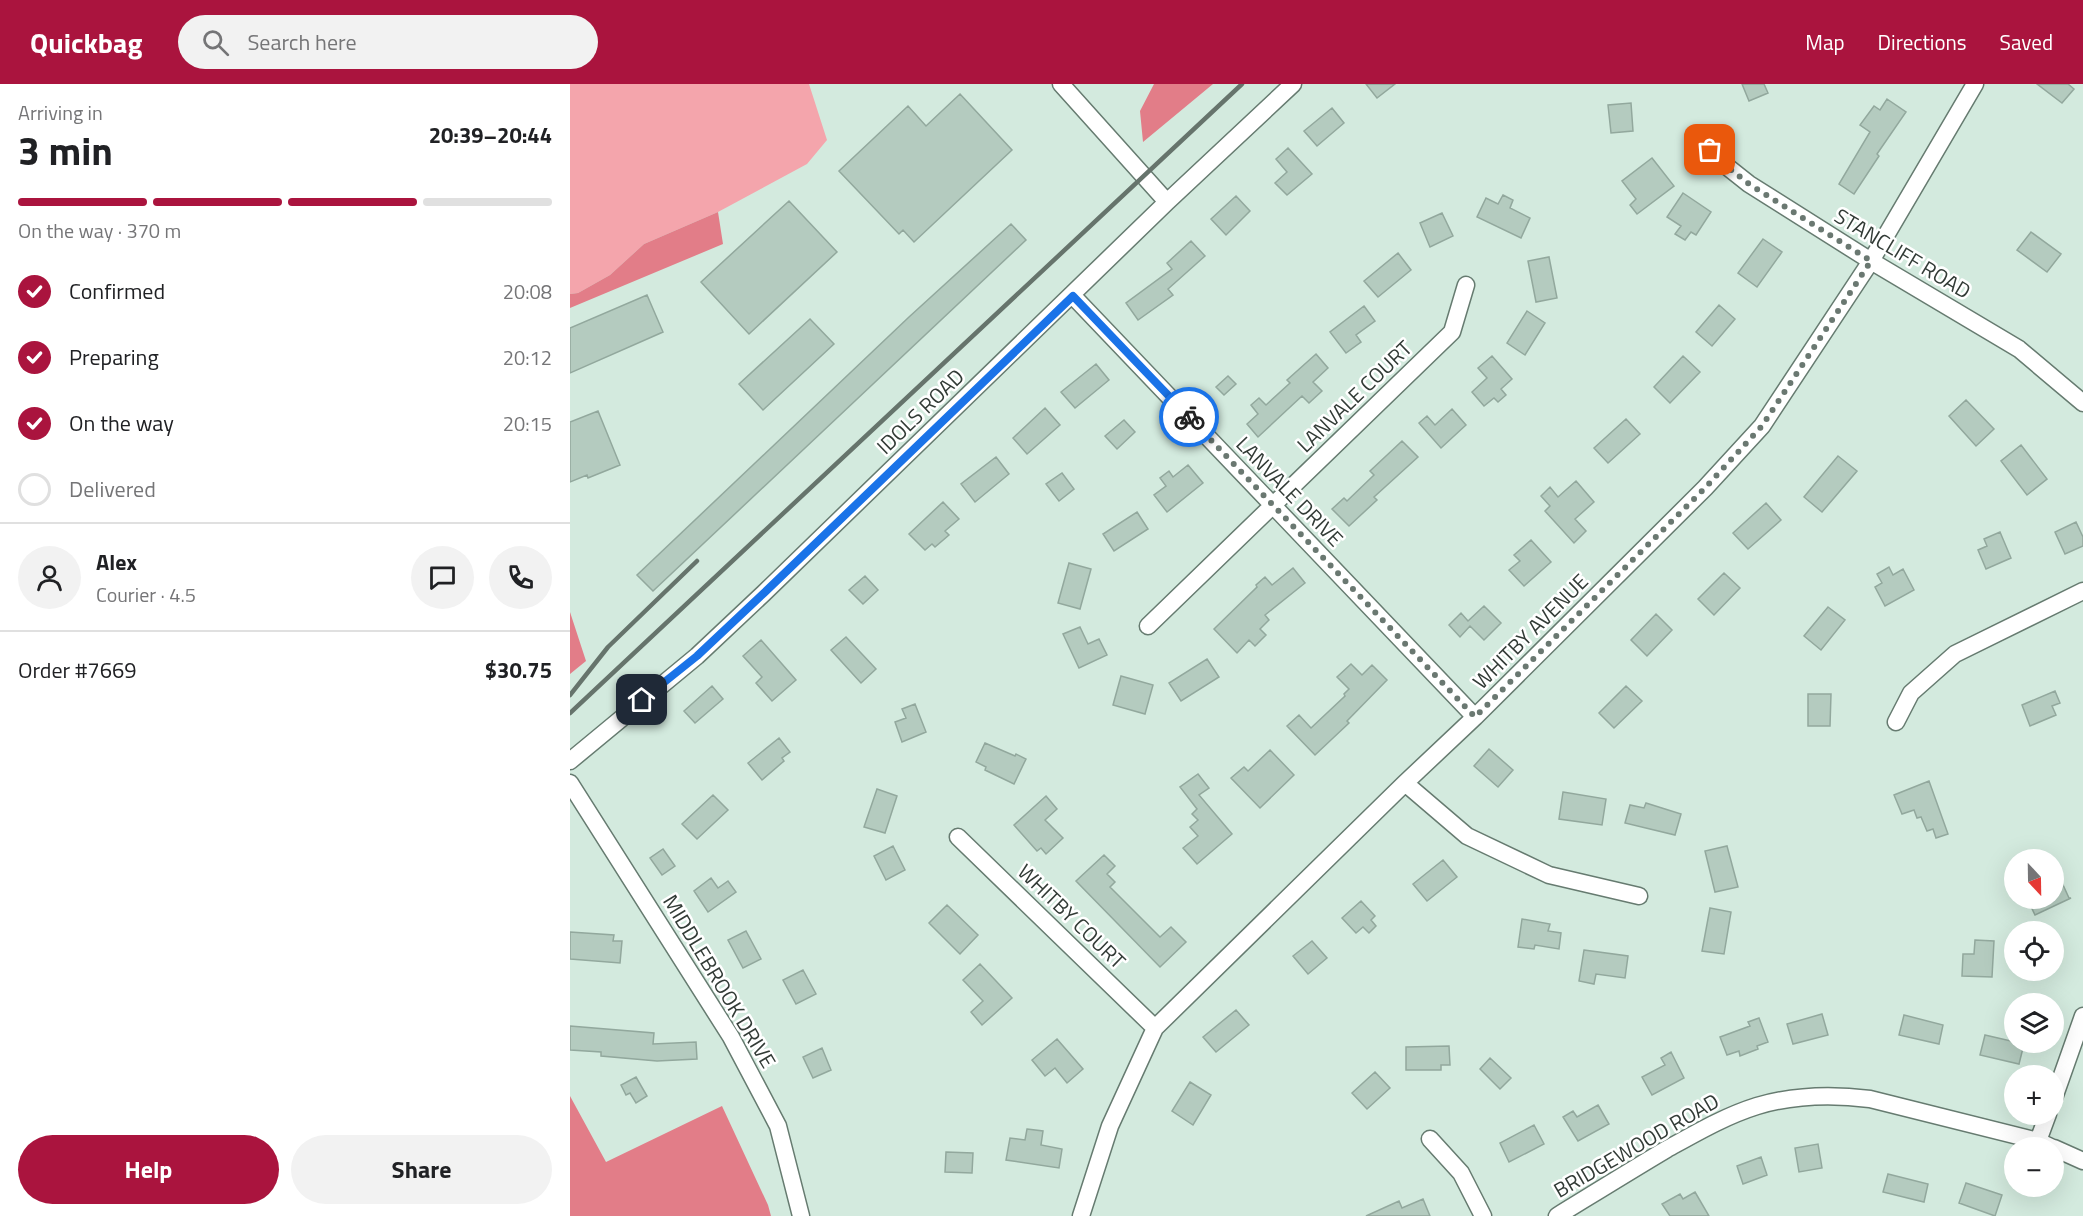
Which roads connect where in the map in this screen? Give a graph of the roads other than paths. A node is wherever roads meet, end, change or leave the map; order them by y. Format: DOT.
graph roads {
  1 [pos="1061,84"];
  2 [pos="1293,84"];
  3 [pos="1975,84"];
  4 [pos="1700,139"];
  5 [pos="1167,202"];
  6 [pos="1871,261"];
  7 [pos="1466,285"];
  8 [pos="1073,296"];
  9 [pos="2083,403"];
  10 [pos="1273,505"];
  11 [pos="2083,591"];
  12 [pos="1148,626"];
  13 [pos="1475,717"];
  14 [pos="1896,722"];
  15 [pos="570,761"];
  16 [pos="570,783"];
  17 [pos="1405,783"];
  18 [pos="958,837"];
  19 [pos="1639,896"];
  20 [pos="2083,1016"];
  21 [pos="1155,1028"];
  22 [pos="2064,1070"];
  23 [pos="2017,1137"];
  24 [pos="1430,1139"];
  25 [pos="2064,1152"];
  26 [pos="2083,1161"];
  27 [pos="801,1216"];
  28 [pos="1081,1216"];
  29 [pos="1483,1216"];
  30 [pos="1557,1216"];
  1 -- 5 [label="street"];
  2 -- 5 [label="street, IDOLS ROAD"];
  3 -- 6 [label="street, WHITBY AVENUE"];
  4 -- 6 [label="street, STANCLIFF ROAD"];
  5 -- 8 [label="street, IDOLS ROAD"];
  6 -- 9 [label="street, STANCLIFF ROAD"];
  6 -- 13 [label="street, WHITBY AVENUE"];
  7 -- 10 [label="street, LANVALE COURT"];
  8 -- 10 [label="street, LANVALE DRIVE"];
  8 -- 15 [label="street, IDOLS ROAD"];
  10 -- 12 [label="street, LANVALE COURT"];
  10 -- 13 [label="street, LANVALE DRIVE"];
  11 -- 14 [label="street"];
  13 -- 17 [label="street, WHITBY AVENUE"];
  16 -- 27 [label="street, MIDDLEBROOK DRIVE"];
  17 -- 19 [label="street"];
  17 -- 21 [label="street, WHITBY AVENUE"];
  18 -- 21 [label="street, WHITBY COURT"];
  20 -- 22 [label="street"];
  21 -- 28 [label="street, WHITBY AVENUE"];
  23 -- 30 [label="street, BRIDGEWOOD ROAD"];
  24 -- 29 [label="street"];
  25 -- 26 [label="street, BRIDGEWOOD ROAD"];
}
